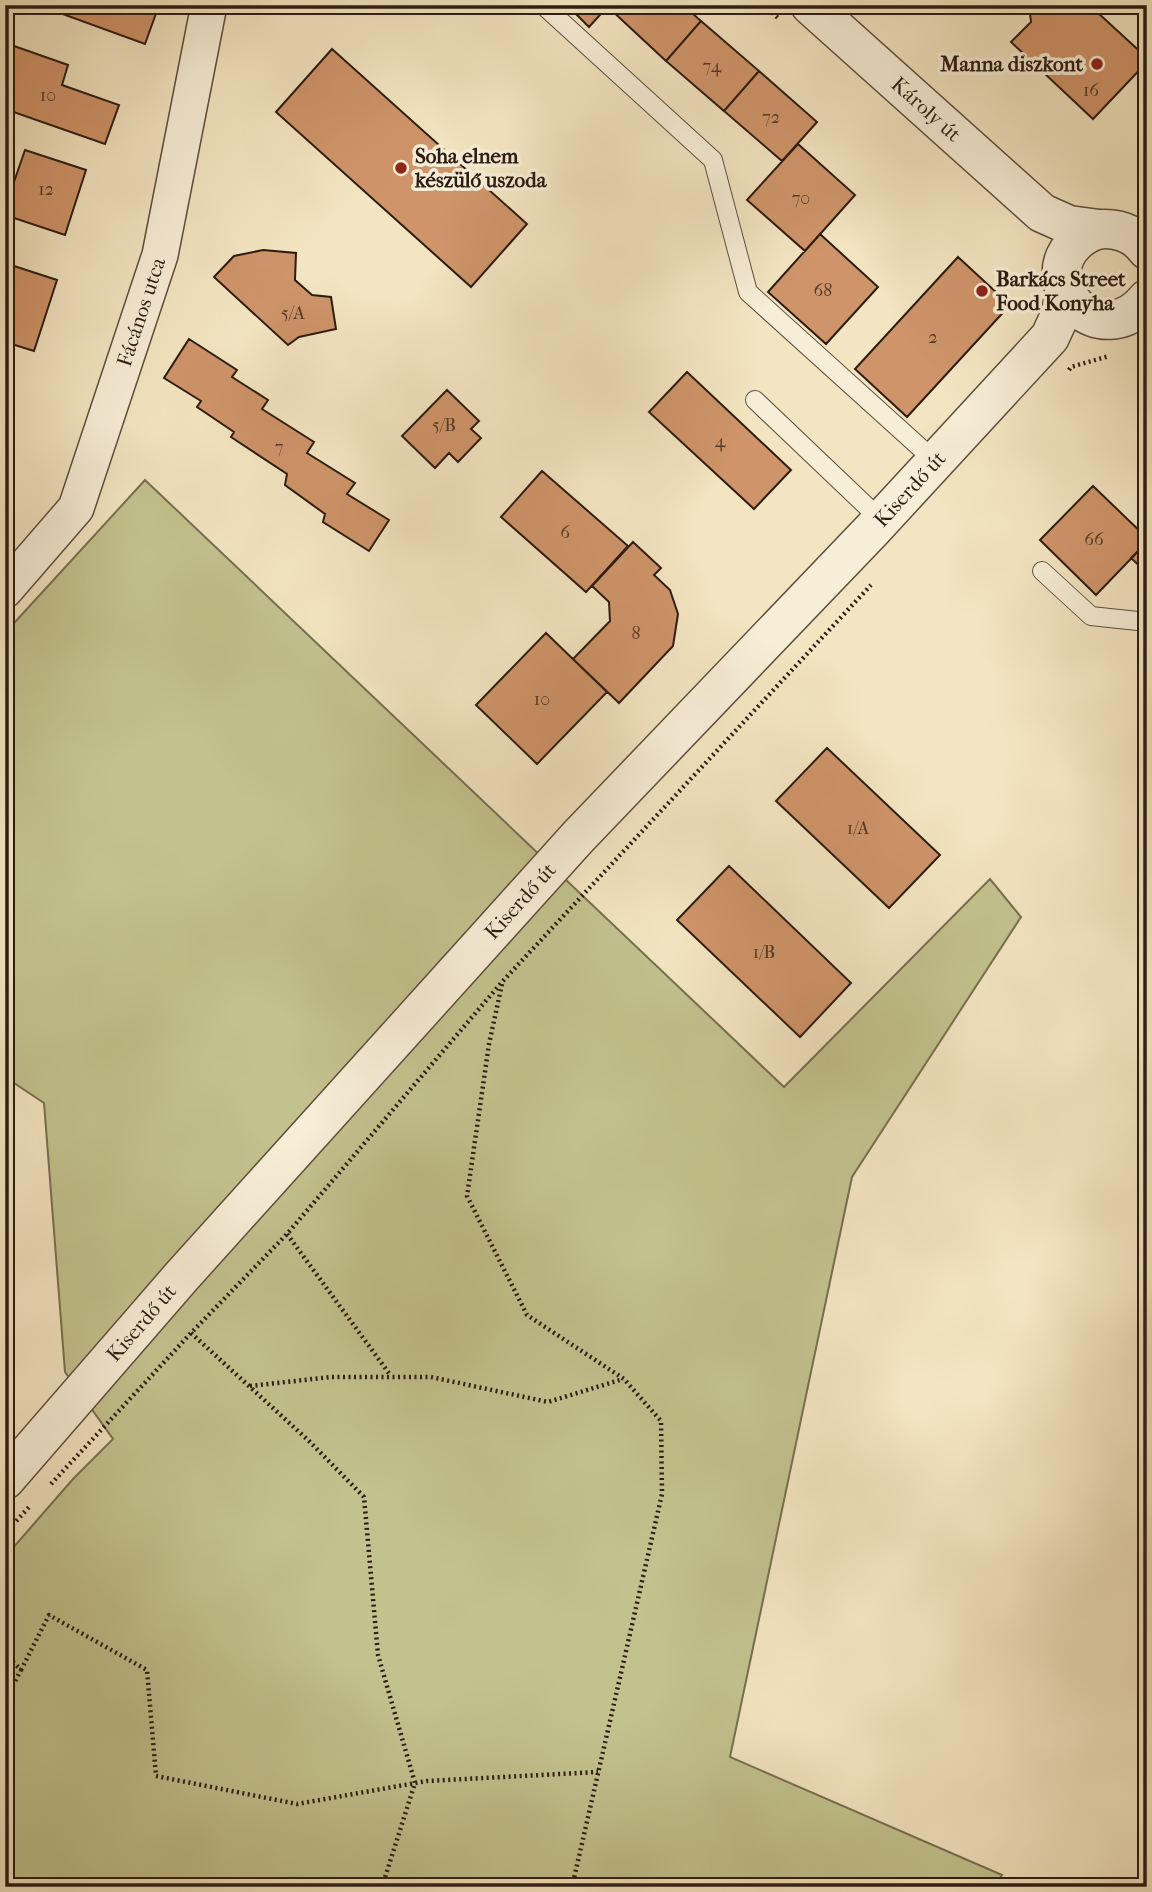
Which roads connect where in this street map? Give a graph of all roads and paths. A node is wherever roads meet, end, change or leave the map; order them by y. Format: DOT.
graph roads {
  1 [pos="209,5"];
  2 [pos="543,5"];
  3 [pos="764,5"];
  4 [pos="797,15"];
  5 [pos="1042,213"];
  6 [pos="1120,225"];
  7 [pos="1147,250"];
  8 [pos="1063,283"];
  9 [pos="1147,299"];
  10 [pos="1120,323"];
  11 [pos="1050,337"];
  12 [pos="1062,377"];
  13 [pos="755,400"];
  14 [pos="935,461"];
  15 [pos="881,520"];
  16 [pos="1042,571"];
  17 [pos="873,583"];
  18 [pos="5,590"];
  19 [pos="1147,622"];
  20 [pos="502,982"];
  21 [pos="288,1234"];
  22 [pos="191,1333"];
  23 [pos="392,1377"];
  24 [pos="624,1379"];
  25 [pos="250,1386"];
  26 [pos="19,1491"];
  27 [pos="42,1493"];
  28 [pos="5,1533"];
  29 [pos="5,1654"];
  30 [pos="21,1670"];
  31 [pos="5,1700"];
  32 [pos="598,1772"];
  33 [pos="415,1783"];
  34 [pos="382,1887"];
  35 [pos="572,1887"];
  1 -- 18 [label="street, Fácános utca"];
  2 -- 14 [label="lane"];
  3 -- 4 [label="path"];
  4 -- 5 [label="street, Károly út"];
  5 -- 6 [label="street, Károly út"];
  5 -- 8 [label="street, Károly út"];
  6 -- 7 [label="street"];
  6 -- 8 [label="street, Kiserdő út"];
  8 -- 10 [label="street"];
  8 -- 11 [label="street, Kiserdő út"];
  9 -- 10 [label="street, Kiserdő út"];
  10 -- 11 [label="street, Kiserdő út"];
  11 -- 12 [label="path"];
  11 -- 14 [label="street, Kiserdő út"];
  13 -- 15 [label="lane"];
  14 -- 15 [label="street, Kiserdő út"];
  15 -- 26 [label="street, Kiserdő út"];
  16 -- 19 [label="lane"];
  17 -- 20 [label="path"];
  20 -- 21 [label="path"];
  20 -- 24 [label="path"];
  21 -- 22 [label="path"];
  21 -- 23 [label="path"];
  22 -- 25 [label="path"];
  22 -- 27 [label="path"];
  23 -- 24 [label="path"];
  23 -- 25 [label="path"];
  24 -- 32 [label="path"];
  25 -- 33 [label="path"];
  26 -- 28 [label="path"];
  29 -- 30 [label="path"];
  30 -- 31 [label="path"];
  30 -- 33 [label="path"];
  32 -- 33 [label="path"];
  32 -- 35 [label="path"];
  33 -- 34 [label="path"];
}
